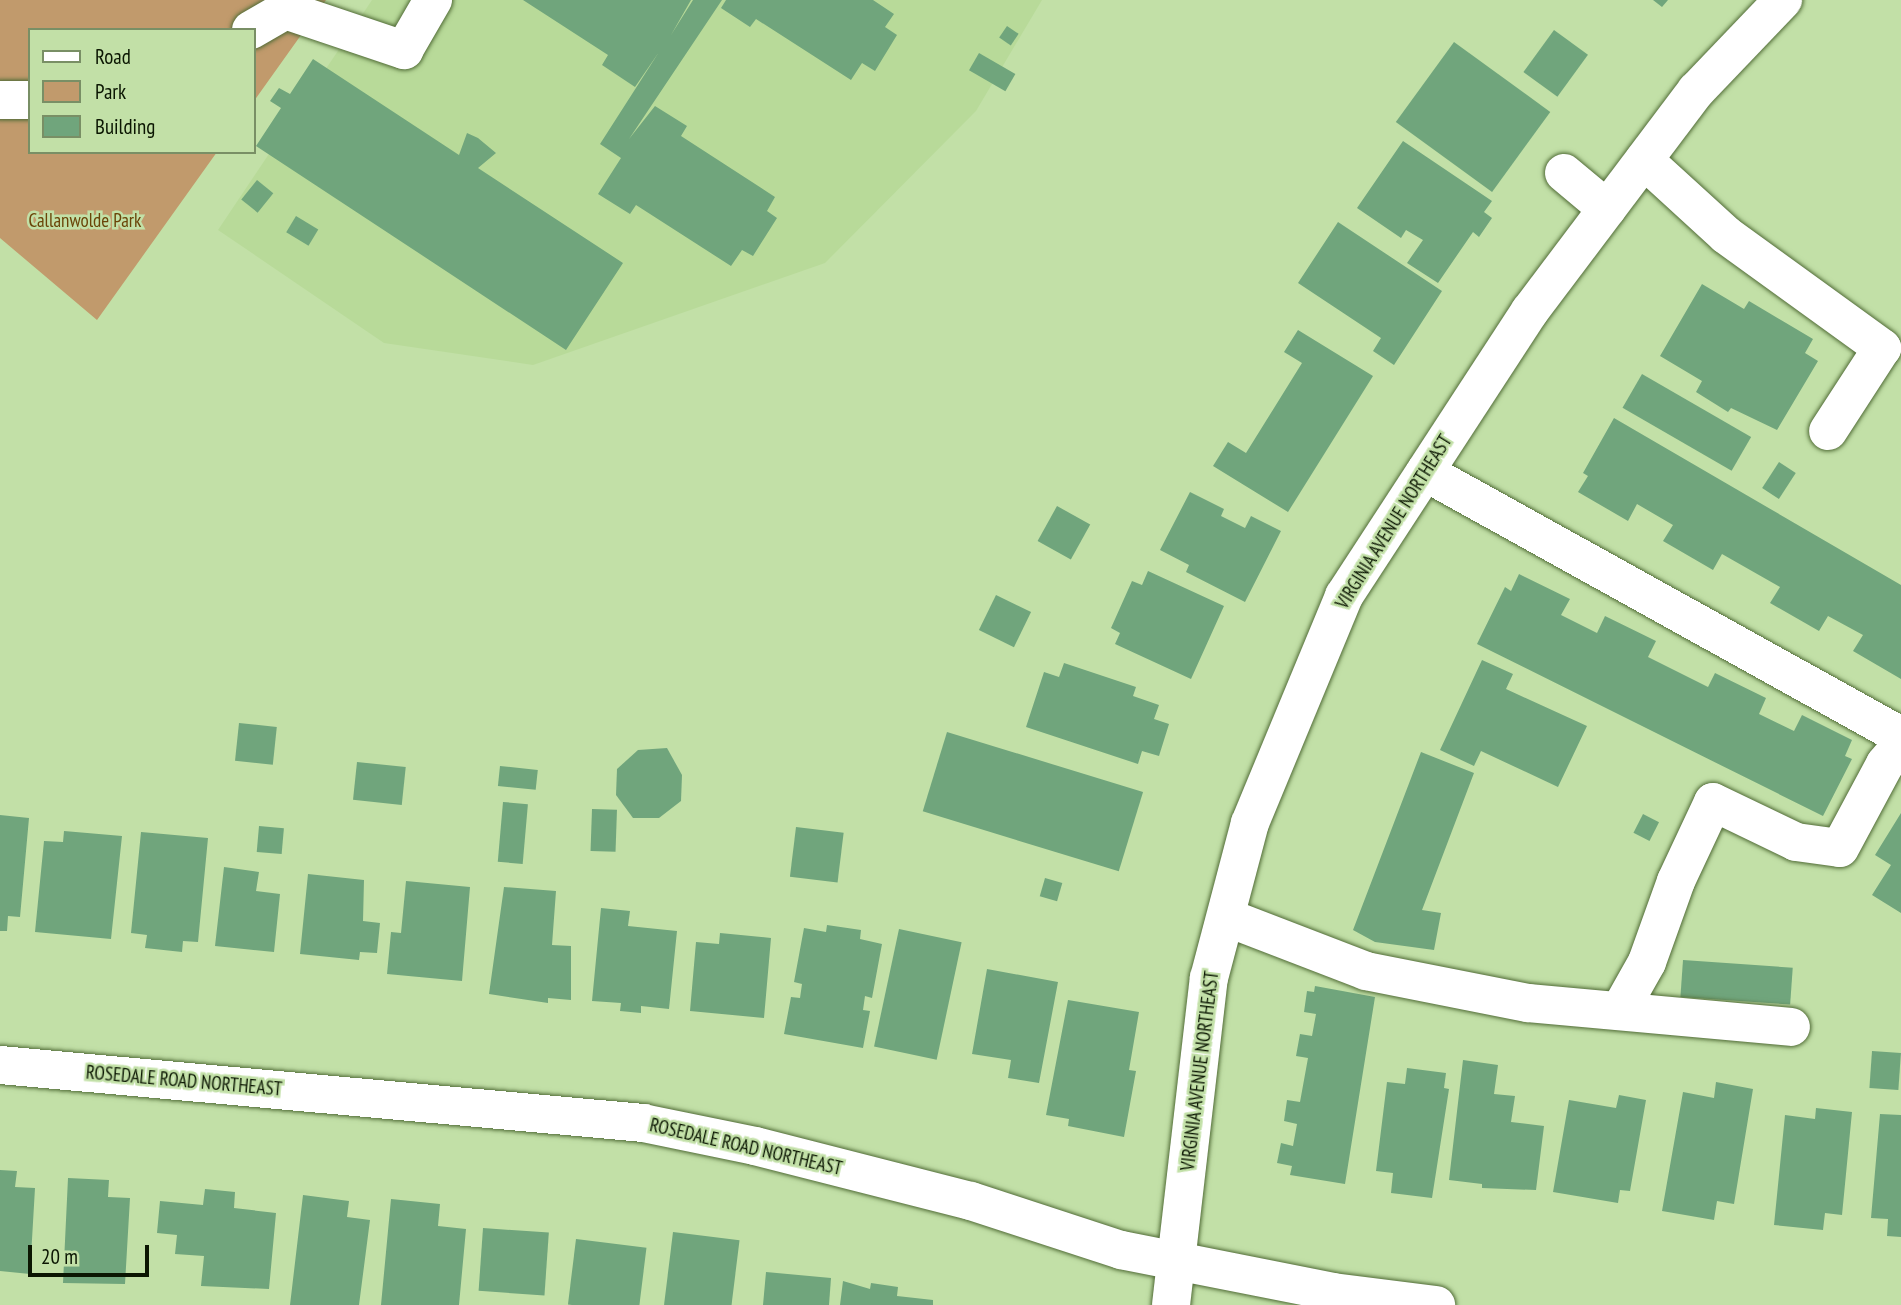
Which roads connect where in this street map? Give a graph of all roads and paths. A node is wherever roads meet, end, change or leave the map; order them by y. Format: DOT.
graph roads {
  1 [pos="433,0"];
  2 [pos="1783,0"];
  3 [pos="254,28"];
  4 [pos="0,100"];
  5 [pos="28,100"];
  6 [pos="1644,160"];
  7 [pos="1564,173"];
  8 [pos="1607,209"];
  9 [pos="1828,431"];
  10 [pos="1424,472"];
  11 [pos="1901,736"];
  12 [pos="1901,745"];
  13 [pos="1226,917"];
  14 [pos="1620,1010"];
  15 [pos="1791,1027"];
  16 [pos="0,1065"];
  17 [pos="1173,1259"];
  18 [pos="1171,1303"];
  19 [pos="1436,1305"];
  1 -- 3 [label="street"];
  2 -- 6 [label="street, VIRGINIA AVENUE NORTHEAST"];
  4 -- 5 [label="street"];
  6 -- 8 [label="street, VIRGINIA AVENUE NORTHEAST"];
  6 -- 9 [label="street"];
  7 -- 8 [label="street"];
  8 -- 10 [label="street, VIRGINIA AVENUE NORTHEAST"];
  10 -- 11 [label="street"];
  10 -- 13 [label="street, VIRGINIA AVENUE NORTHEAST"];
  12 -- 14 [label="street"];
  13 -- 14 [label="street"];
  13 -- 17 [label="street, VIRGINIA AVENUE NORTHEAST"];
  14 -- 15 [label="street"];
  16 -- 17 [label="street, ROSEDALE ROAD NORTHEAST"];
  17 -- 18 [label="street, VIRGINIA AVENUE NORTHEAST"];
  17 -- 19 [label="street, ROSEDALE ROAD NORTHEAST"];
}
